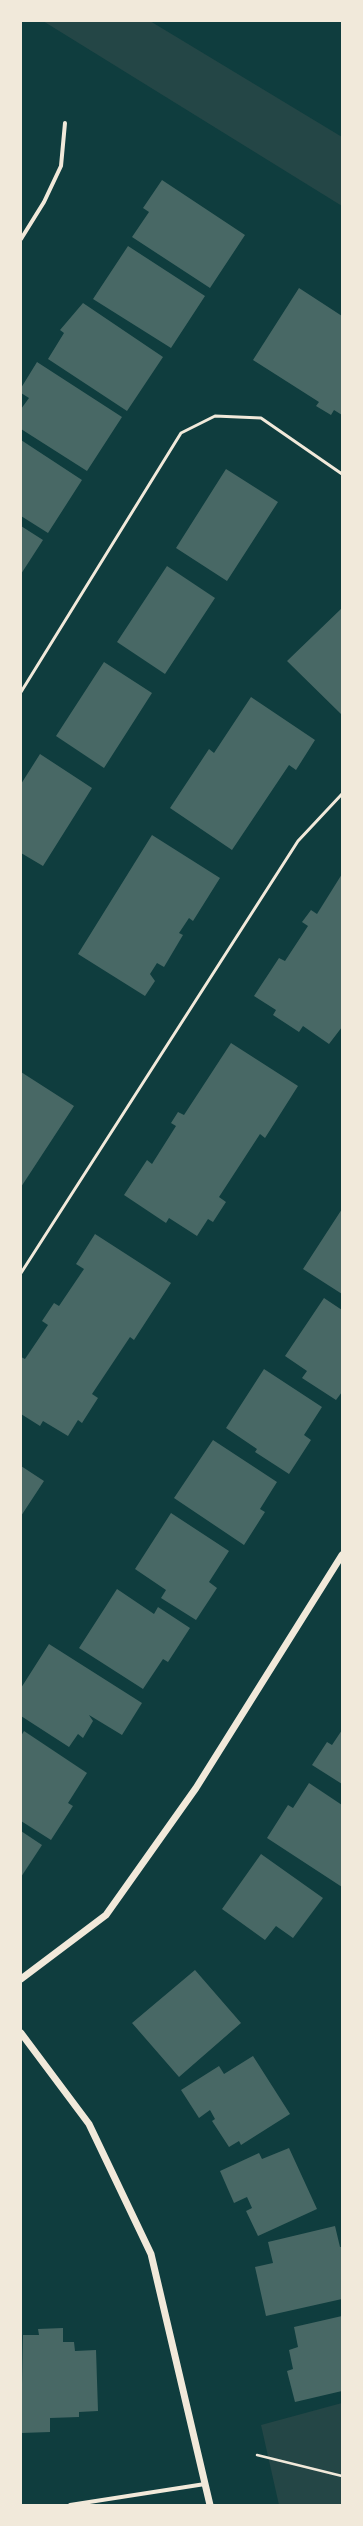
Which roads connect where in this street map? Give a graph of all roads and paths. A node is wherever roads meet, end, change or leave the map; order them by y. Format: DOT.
graph roads {
  1 [pos="65,123"];
  2 [pos="21,239"];
  3 [pos="342,474"];
  4 [pos="21,692"];
  5 [pos="342,794"];
  6 [pos="21,1273"];
  7 [pos="342,1555"];
  8 [pos="21,1979"];
  9 [pos="21,2033"];
  10 [pos="257,2455"];
  11 [pos="342,2476"];
  12 [pos="205,2484"];
  13 [pos="70,2505"];
  14 [pos="210,2505"];
  1 -- 2 [label="street"];
  3 -- 4 [label="lane"];
  5 -- 6 [label="lane"];
  7 -- 8 [label="street"];
  9 -- 12 [label="street"];
  10 -- 11 [label="path"];
  12 -- 13 [label="street"];
  12 -- 14 [label="street"];
}
